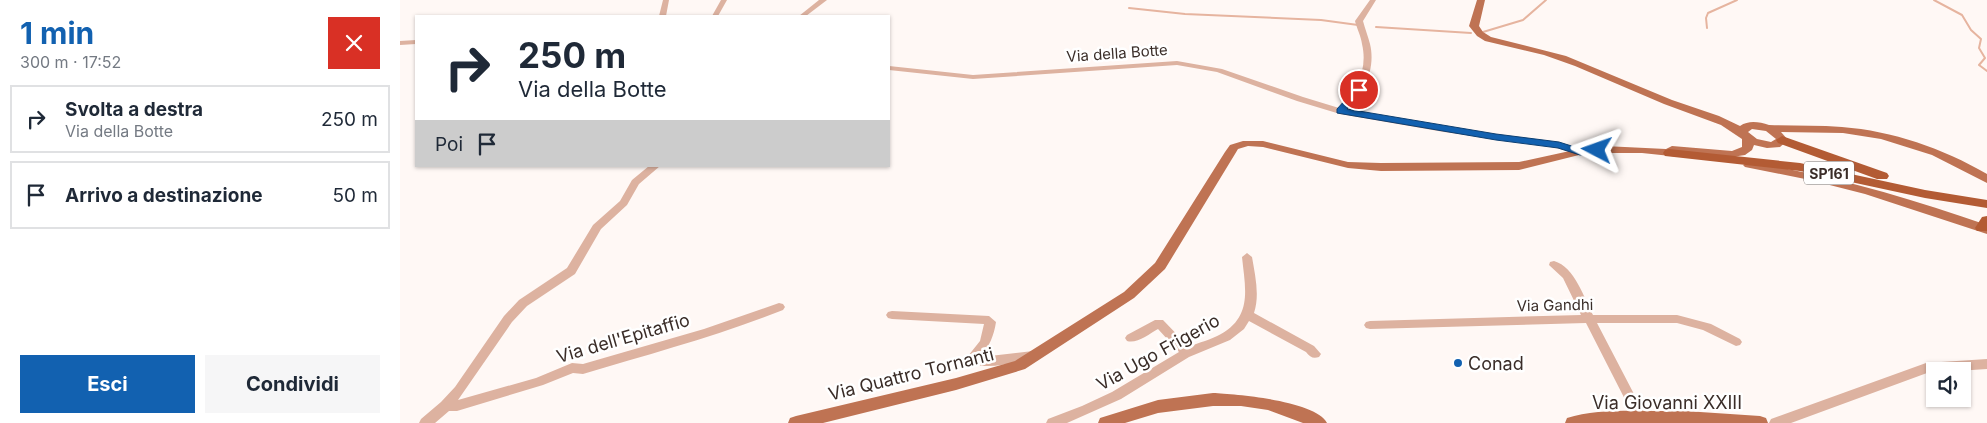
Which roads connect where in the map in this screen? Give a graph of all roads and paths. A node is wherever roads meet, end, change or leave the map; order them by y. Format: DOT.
graph roads {
  1 [pos="666,0"];
  2 [pos="724,0"];
  3 [pos="824,0"];
  4 [pos="1373,0"];
  5 [pos="1481,0"];
  6 [pos="662,15"];
  7 [pos="716,15"];
  8 [pos="803,15"];
  9 [pos="415,42"];
  10 [pos="400,43"];
  11 [pos="890,68"];
  12 [pos="1340,111"];
  13 [pos="1766,128"];
  14 [pos="1794,129"];
  15 [pos="1747,132"];
  16 [pos="1780,138"];
  17 [pos="1640,150"];
  18 [pos="1580,152"];
  19 [pos="1669,153"];
  20 [pos="654,167"];
  21 [pos="1987,179"];
  22 [pos="1987,200"];
  23 [pos="1987,204"];
  24 [pos="1985,226"];
  25 [pos="1247,257"];
  26 [pos="1554,265"];
  27 [pos="779,307"];
  28 [pos="892,315"];
  29 [pos="1248,315"];
  30 [pos="1590,319"];
  31 [pos="1370,325"];
  32 [pos="1131,338"];
  33 [pos="1736,342"];
  34 [pos="1187,353"];
  35 [pos="1315,354"];
  36 [pos="1034,356"];
  37 [pos="1987,364"];
  38 [pos="446,406"];
  39 [pos="1640,419"];
  40 [pos="426,423"];
  41 [pos="796,423"];
  42 [pos="1053,423"];
  43 [pos="1106,423"];
  44 [pos="1320,423"];
  45 [pos="1573,423"];
  46 [pos="1760,423"];
  47 [pos="1776,423"];
  1 -- 6 [label="street"];
  2 -- 7 [label="street"];
  3 -- 8 [label="street"];
  4 -- 12 [label="street"];
  5 -- 15 [label="main road"];
  9 -- 10 [label="street"];
  11 -- 12 [label="street, Via della Botte"];
  12 -- 18 [label="street, Via della Botte"];
  13 -- 14 [label="main road"];
  13 -- 15 [label="main road"];
  13 -- 16 [label="main road"];
  14 -- 16 [label="main road"];
  14 -- 21 [label="main road"];
  15 -- 16 [label="main road"];
  15 -- 17 [label="main road"];
  16 -- 22 [label="highway, SP161"];
  17 -- 18 [label="main road, Via Quattro Tornanti"];
  17 -- 19 [label="main road"];
  18 -- 36 [label="main road, Via Quattro Tornanti"];
  19 -- 23 [label="highway, SP161"];
  19 -- 24 [label="main road"];
  20 -- 38 [label="street"];
  25 -- 29 [label="street"];
  26 -- 30 [label="street"];
  27 -- 38 [label="street, Via dell'Epitaffio"];
  28 -- 36 [label="street, Via Quattro Tornanti"];
  29 -- 34 [label="street, Via Ugo Frigerio"];
  29 -- 35 [label="street"];
  30 -- 31 [label="street, Via Gandhi"];
  30 -- 33 [label="street, Via Gandhi"];
  30 -- 39 [label="street"];
  32 -- 34 [label="street"];
  34 -- 42 [label="street, Via Ugo Frigerio"];
  36 -- 41 [label="main road, Via Quattro Tornanti"];
  37 -- 47 [label="street"];
  38 -- 40 [label="street"];
  39 -- 45 [label="main road, Via Giovanni XXIII"];
  39 -- 46 [label="main road, Via Giovanni XXIII"];
  43 -- 44 [label="main road"];
}
